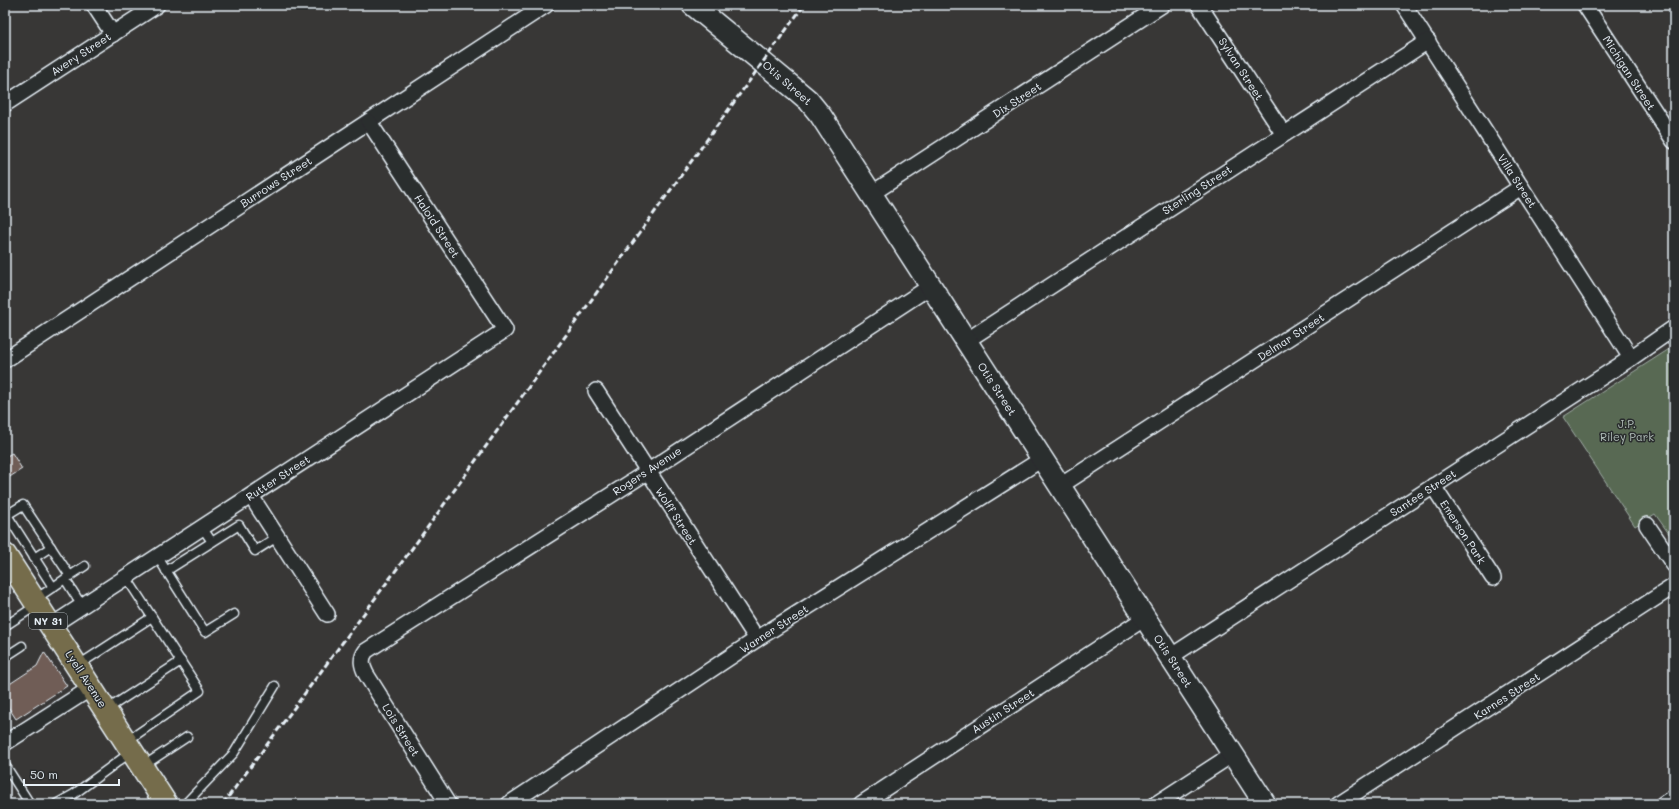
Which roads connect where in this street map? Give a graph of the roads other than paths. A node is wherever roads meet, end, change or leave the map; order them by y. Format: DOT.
graph roads {
  1 [pos="94,5"];
  2 [pos="157,5"];
  3 [pos="546,5"];
  4 [pos="693,5"];
  5 [pos="1162,5"];
  6 [pos="1199,5"];
  7 [pos="1404,5"];
  8 [pos="1585,5"];
  9 [pos="112,34"];
  10 [pos="1428,41"];
  11 [pos="5,104"];
  12 [pos="369,122"];
  13 [pos="1283,133"];
  14 [pos="1674,141"];
  15 [pos="1521,187"];
  16 [pos="872,194"];
  17 [pos="931,286"];
  18 [pos="1674,328"];
  19 [pos="505,330"];
  20 [pos="966,341"];
  21 [pos="1631,358"];
  22 [pos="5,360"];
  23 [pos="596,392"];
  24 [pos="1042,459"];
  25 [pos="647,472"];
  26 [pos="1060,486"];
  27 [pos="1433,486"];
  28 [pos="251,496"];
  29 [pos="6,516"];
  30 [pos="1647,525"];
  31 [pos="202,527"];
  32 [pos="277,537"];
  33 [pos="212,542"];
  34 [pos="51,547"];
  35 [pos="5,555"];
  36 [pos="157,556"];
  37 [pos="34,558"];
  38 [pos="1674,565"];
  39 [pos="85,566"];
  40 [pos="166,571"];
  41 [pos="126,577"];
  42 [pos="68,578"];
  43 [pos="1493,578"];
  44 [pos="1674,586"];
  45 [pos="53,587"];
  46 [pos="36,602"];
  47 [pos="82,606"];
  48 [pos="234,614"];
  49 [pos="327,614"];
  50 [pos="152,617"];
  51 [pos="1145,618"];
  52 [pos="5,626"];
  53 [pos="51,626"];
  54 [pos="757,639"];
  55 [pos="22,646"];
  56 [pos="363,655"];
  57 [pos="5,657"];
  58 [pos="1170,657"];
  59 [pos="181,661"];
  60 [pos="77,666"];
  61 [pos="274,686"];
  62 [pos="91,688"];
  63 [pos="106,710"];
  64 [pos="187,737"];
  65 [pos="6,740"];
  66 [pos="133,754"];
  67 [pos="1233,754"];
  68 [pos="5,765"];
  69 [pos="1674,797"];
  70 [pos="30,804"];
  71 [pos="56,804"];
  72 [pos="166,804"];
  73 [pos="185,804"];
  74 [pos="448,804"];
  75 [pos="509,804"];
  76 [pos="861,804"];
  77 [pos="1156,804"];
  78 [pos="1265,804"];
  79 [pos="1338,804"];
  80 [pos="1663,804"];
  1 -- 9 [label="street"];
  2 -- 9 [label="street, Avery Street"];
  3 -- 12 [label="street, Burrows Street"];
  4 -- 16 [label="street, Otis Street"];
  5 -- 16 [label="street, Dix Street"];
  6 -- 13 [label="street, Sylvan Street"];
  7 -- 10 [label="street, Villa Street"];
  8 -- 14 [label="street, Michigan Street"];
  9 -- 11 [label="street, Avery Street"];
  10 -- 13 [label="street, Sterling Street"];
  10 -- 15 [label="street, Villa Street"];
  12 -- 19 [label="street, Haloid Street"];
  12 -- 22 [label="street, Burrows Street"];
  13 -- 20 [label="street, Sterling Street"];
  15 -- 21 [label="street, Villa Street"];
  15 -- 26 [label="street, Delmar Street"];
  16 -- 17 [label="street, Otis Street"];
  17 -- 20 [label="street, Otis Street"];
  17 -- 25 [label="street, Rogers Avenue"];
  18 -- 21 [label="street, Santee Street"];
  19 -- 28 [label="street, Rutter Street"];
  20 -- 24 [label="street, Otis Street"];
  21 -- 27 [label="street, Santee Street"];
  23 -- 25 [label="street, Wolff Street"];
  24 -- 26 [label="street, Otis Street"];
  24 -- 54 [label="street, Warner Street"];
  25 -- 54 [label="street, Wolff Street"];
  25 -- 56 [label="street, Rogers Avenue"];
  26 -- 51 [label="street, Otis Street"];
  27 -- 43 [label="street, Emerson Park"];
  27 -- 58 [label="street, Santee Street"];
  28 -- 31 [label="street, Rutter Street"];
  28 -- 32 [label="street"];
  29 -- 34 [label="lane"];
  29 -- 37 [label="lane"];
  30 -- 38 [label="street"];
  31 -- 33 [label="lane"];
  31 -- 36 [label="street, Rutter Street"];
  32 -- 33 [label="lane"];
  32 -- 49 [label="street"];
  33 -- 40 [label="lane"];
  34 -- 37 [label="lane"];
  34 -- 42 [label="lane"];
  35 -- 46 [label="main road, Lyell Avenue / NY 31"];
  36 -- 40 [label="lane"];
  36 -- 41 [label="street, Rutter Street"];
  37 -- 45 [label="lane"];
  39 -- 42 [label="lane"];
  40 -- 48 [label="lane"];
  41 -- 47 [label="street, Rutter Street"];
  41 -- 50 [label="lane"];
  42 -- 45 [label="lane"];
  42 -- 47 [label="lane"];
  44 -- 79 [label="street, Karnes Street"];
  45 -- 46 [label="lane"];
  46 -- 52 [label="lane"];
  46 -- 53 [label="main road, Lyell Avenue / NY 31"];
  47 -- 53 [label="street, Rutter Street"];
  50 -- 59 [label="lane"];
  50 -- 60 [label="lane"];
  51 -- 58 [label="street, Otis Street"];
  51 -- 76 [label="street, Austin Street"];
  53 -- 60 [label="main road, Lyell Avenue / NY 31"];
  54 -- 75 [label="street, Warner Street"];
  55 -- 57 [label="lane"];
  56 -- 74 [label="street, Lois Street"];
  58 -- 67 [label="street, Otis Street"];
  59 -- 63 [label="lane"];
  59 -- 66 [label="lane"];
  60 -- 62 [label="main road, Lyell Avenue / NY 31"];
  61 -- 73 [label="lane"];
  62 -- 63 [label="main road, Lyell Avenue / NY 31"];
  62 -- 65 [label="street"];
  63 -- 66 [label="main road, Lyell Avenue / NY 31"];
  64 -- 66 [label="lane"];
  66 -- 71 [label="lane"];
  66 -- 72 [label="main road, Lyell Avenue / NY 31"];
  67 -- 77 [label="street"];
  67 -- 78 [label="street, Otis Street"];
  68 -- 70 [label="lane"];
  69 -- 80 [label="street"];
}
